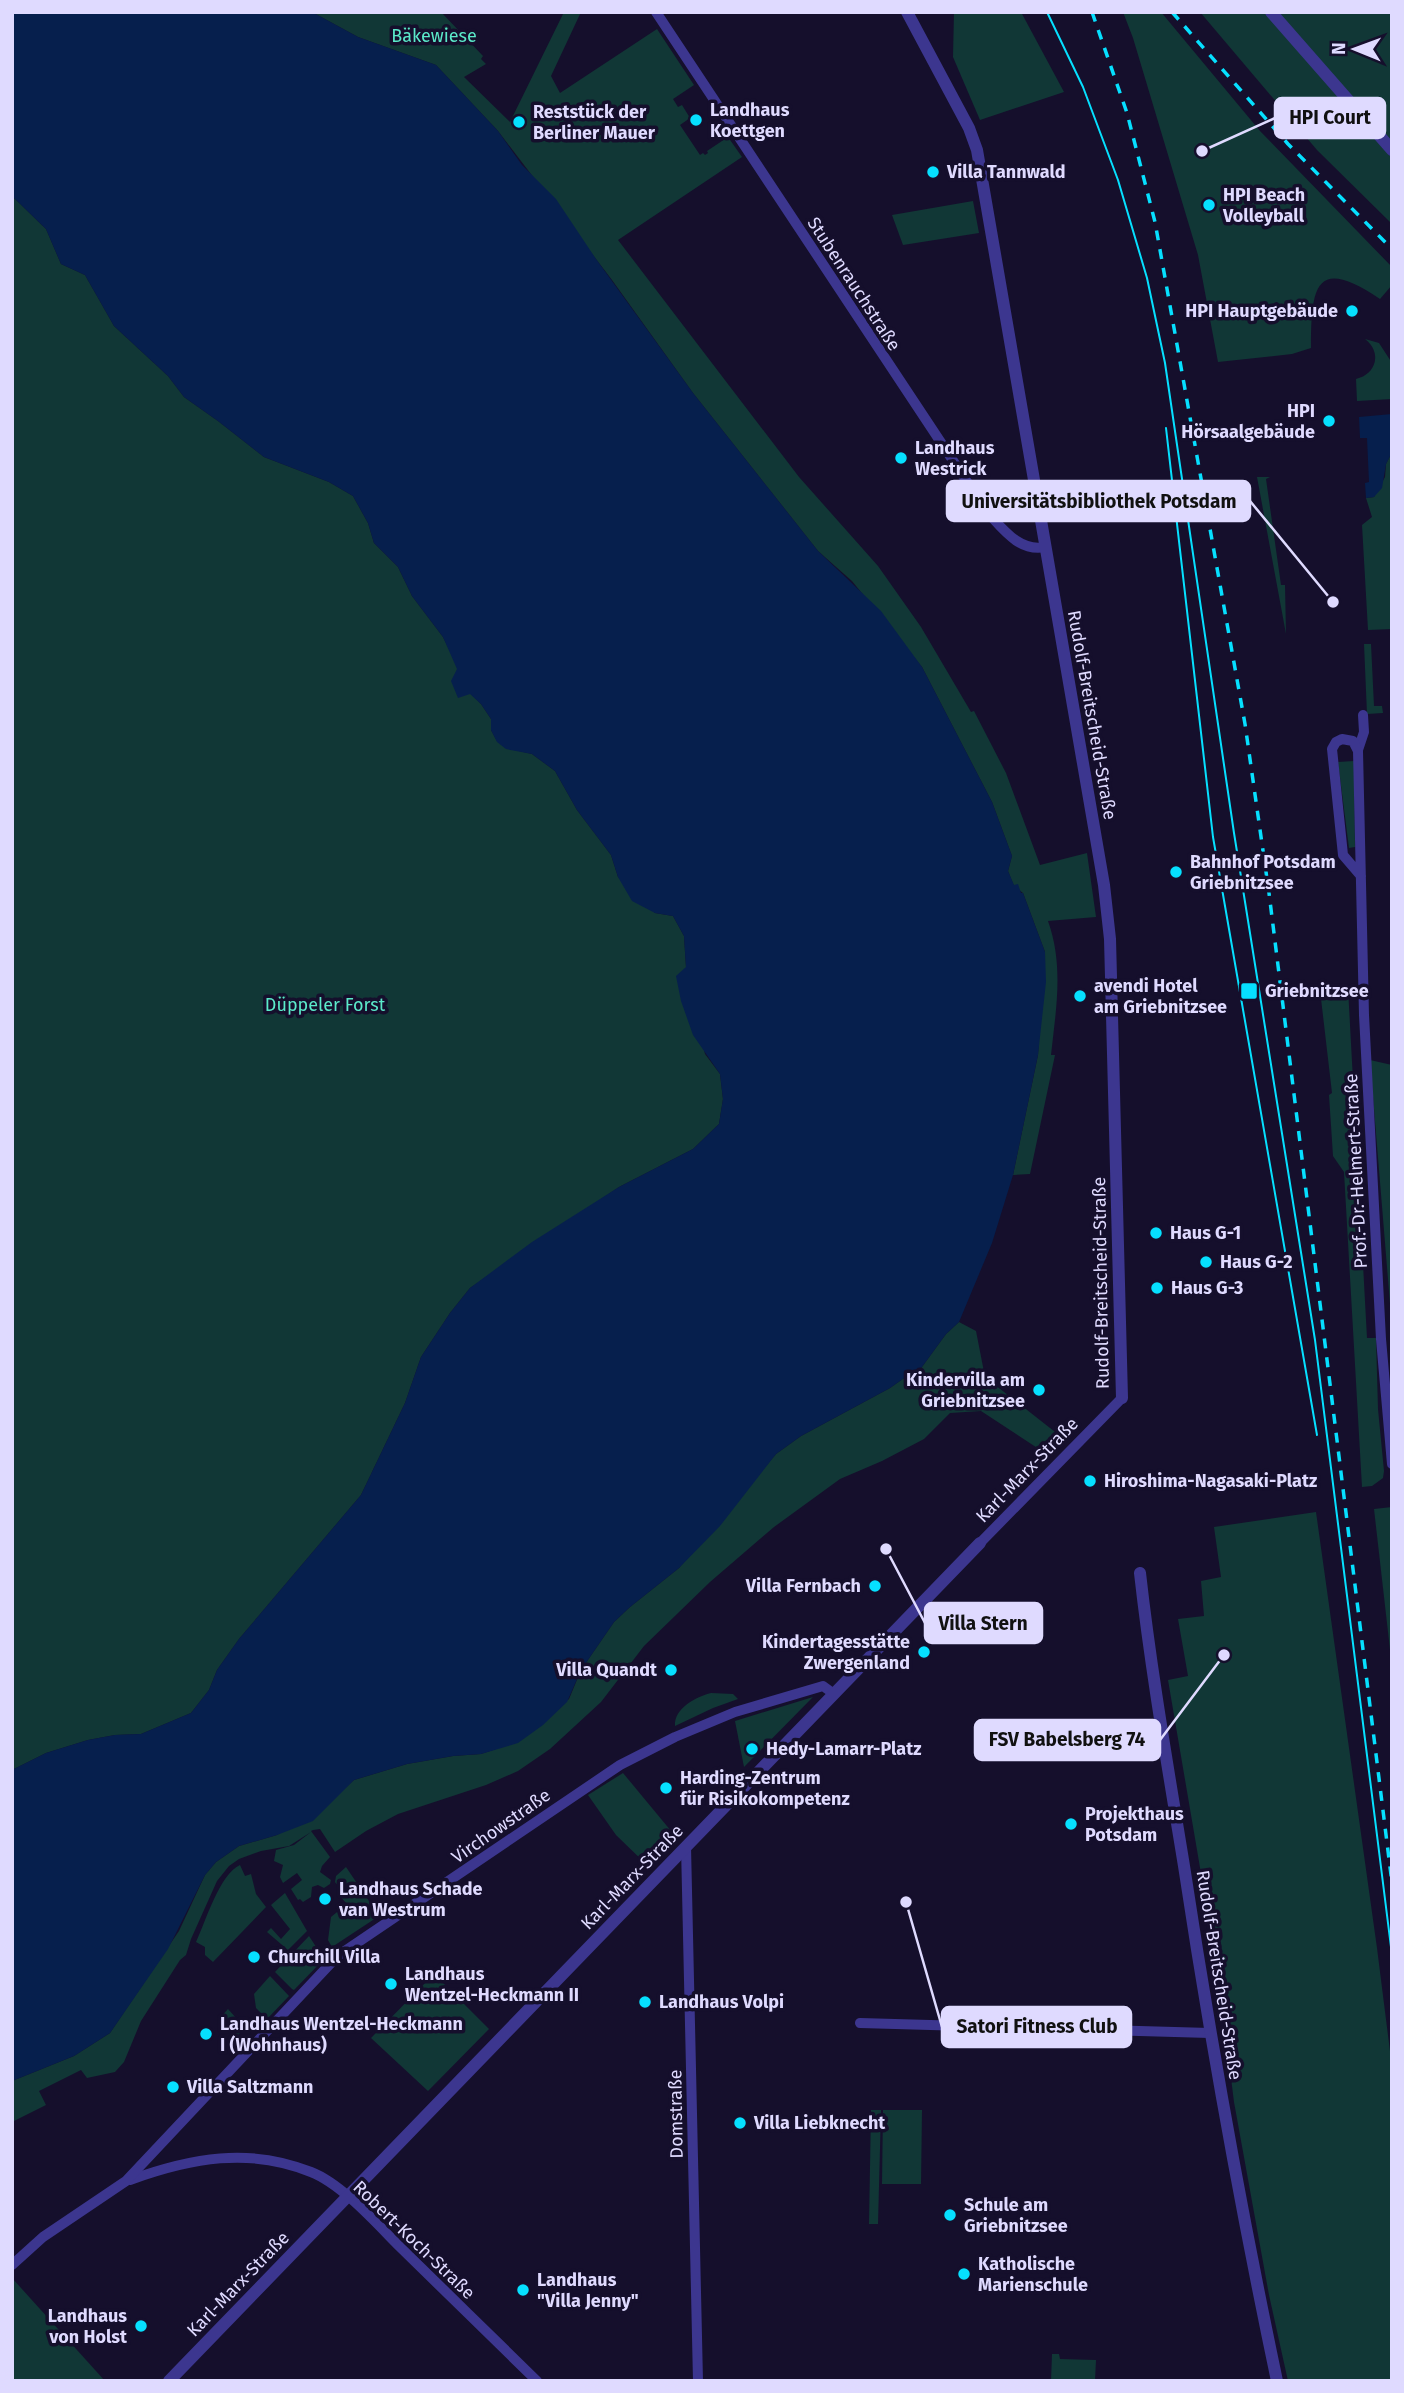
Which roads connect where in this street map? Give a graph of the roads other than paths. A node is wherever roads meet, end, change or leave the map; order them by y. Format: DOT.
graph roads {
  1 [pos="656,12"];
  2 [pos="907,12"];
  3 [pos="1271,12"];
  4 [pos="1392,150"];
  5 [pos="1045,547"];
  6 [pos="1363,715"];
  7 [pos="1358,751"];
  8 [pos="1361,876"];
  9 [pos="1122,1398"];
  10 [pos="1392,1464"];
  11 [pos="981,1543"];
  12 [pos="1140,1573"];
  13 [pos="834,1694"];
  14 [pos="686,1846"];
  15 [pos="860,2023"];
  16 [pos="1210,2033"];
  17 [pos="126,2181"];
  18 [pos="348,2196"];
  19 [pos="12,2265"];
  20 [pos="169,2381"];
  21 [pos="537,2381"];
  22 [pos="698,2381"];
  23 [pos="1277,2381"];
  1 -- 5 [label="street, Stubenrauchstraße"];
  2 -- 5 [label="street, Rudolf-Breitscheid-Straße"];
  3 -- 4 [label="street"];
  5 -- 9 [label="street, Rudolf-Breitscheid-Straße"];
  6 -- 7 [label="street, Prof.-Dr.-Helmert-Straße"];
  7 -- 8 [label="street, Prof.-Dr.-Helmert-Straße"];
  7 -- 8 [label="street"];
  8 -- 10 [label="street, Prof.-Dr.-Helmert-Straße"];
  9 -- 11 [label="street, Karl-Marx-Straße"];
  11 -- 13 [label="street, Karl-Marx-Straße"];
  12 -- 16 [label="street, Rudolf-Breitscheid-Straße"];
  13 -- 14 [label="street, Karl-Marx-Straße"];
  13 -- 17 [label="street, Virchowstraße"];
  14 -- 18 [label="street, Karl-Marx-Straße"];
  14 -- 22 [label="street, Domstraße"];
  15 -- 16 [label="street"];
  16 -- 23 [label="street, Rudolf-Breitscheid-Straße"];
  17 -- 18 [label="street, Robert-Koch-Straße"];
  17 -- 19 [label="street, Virchowstraße"];
  18 -- 20 [label="street, Karl-Marx-Straße"];
  18 -- 21 [label="street, Robert-Koch-Straße"];
}
